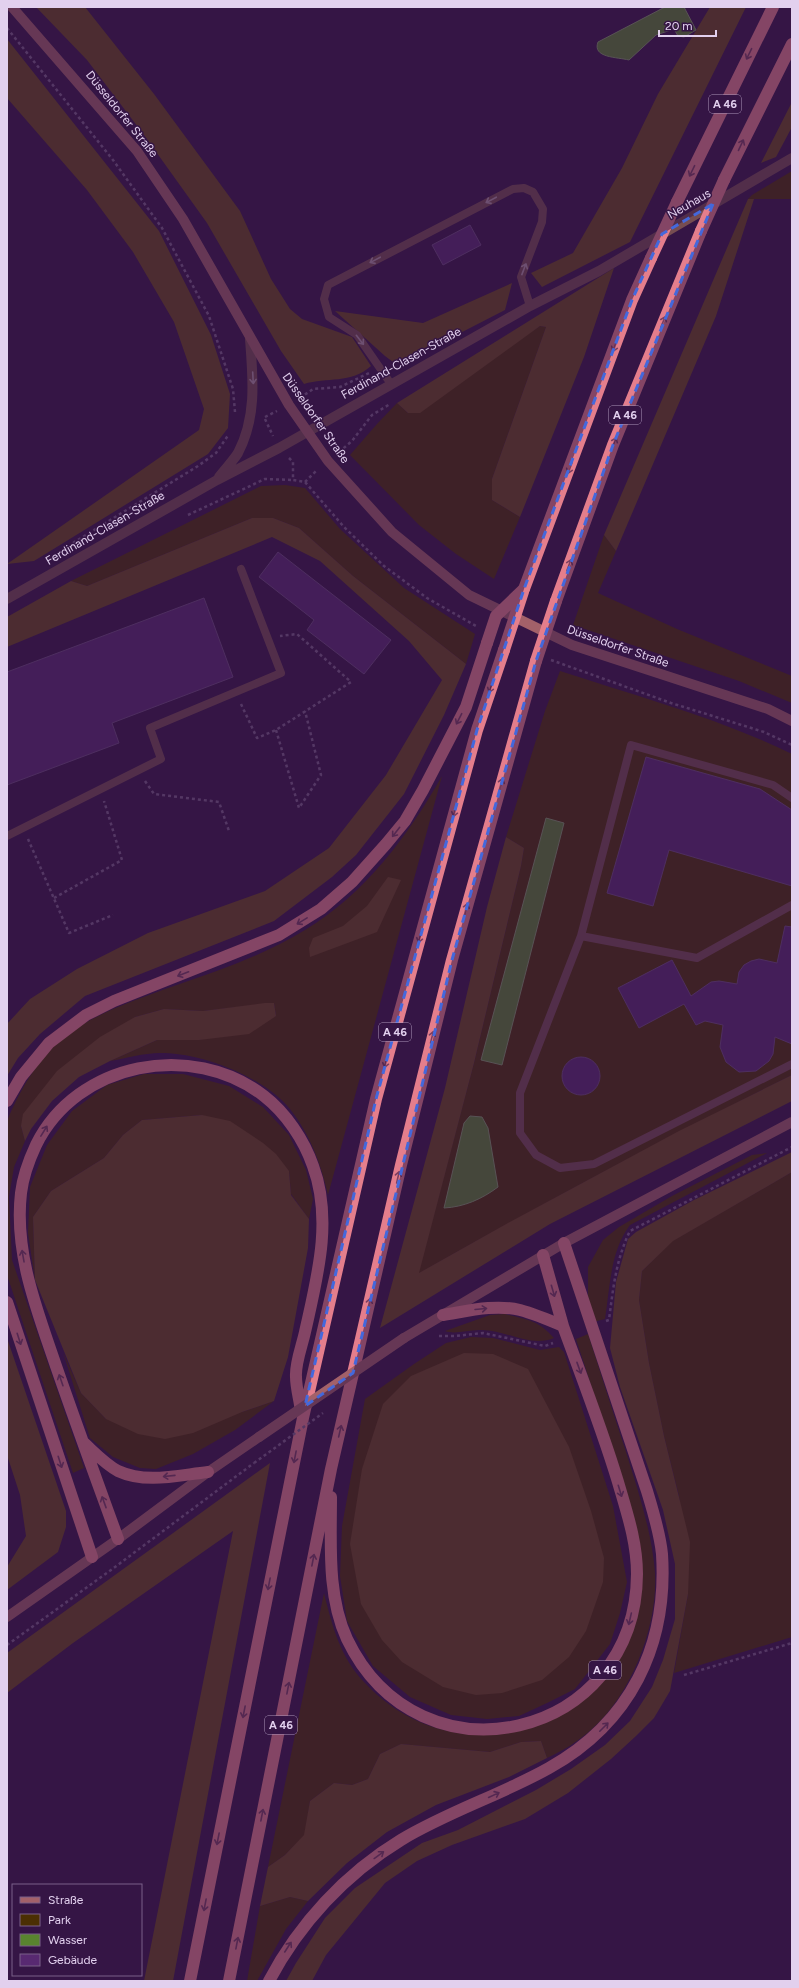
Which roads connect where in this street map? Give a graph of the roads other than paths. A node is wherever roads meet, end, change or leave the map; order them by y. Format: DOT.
graph roads {
  1 [pos="12,7"];
  2 [pos="773,7"];
  3 [pos="792,44"];
  4 [pos="792,158"];
  5 [pos="599,271"];
  6 [pos="530,306"];
  7 [pos="250,339"];
  8 [pos="391,384"];
  9 [pos="307,430"];
  10 [pos="216,480"];
  11 [pos="241,569"];
  12 [pos="524,589"];
  13 [pos="7,599"];
  14 [pos="792,721"];
  15 [pos="792,798"];
  16 [pos="7,836"];
  17 [pos="792,906"];
  18 [pos="581,936"];
  19 [pos="792,1064"];
  20 [pos="7,1101"];
  21 [pos="792,1122"];
  22 [pos="564,1243"];
  23 [pos="543,1255"];
  24 [pos="7,1302"];
  25 [pos="443,1315"];
  26 [pos="565,1332"];
  27 [pos="302,1418"];
  28 [pos="82,1442"];
  29 [pos="331,1469"];
  30 [pos="208,1472"];
  31 [pos="118,1539"];
  32 [pos="92,1557"];
  33 [pos="7,1617"];
  34 [pos="190,1981"];
  35 [pos="229,1981"];
  36 [pos="268,1981"];
  1 -- 7 [label="main road, Düsseldorfer Straße"];
  2 -- 12 [label="highway, A 46, one-way, bridge"];
  29 -- 3 [label="highway, A 46, one-way, bridge"];
  4 -- 5 [label="street, Neuhaus"];
  5 -- 6 [label="street, Ferdinand-Clasen-Straße"];
  6 -- 8 [label="street, Ferdinand-Clasen-Straße"];
  6 -- 8 [label="lane, one-way"];
  7 -- 9 [label="main road, Düsseldorfer Straße"];
  7 -- 10 [label="street, Ferdinand-Clasen-Straße, one-way"];
  8 -- 9 [label="street, Ferdinand-Clasen-Straße"];
  9 -- 10 [label="street, Ferdinand-Clasen-Straße"];
  9 -- 14 [label="main road, Düsseldorfer Straße"];
  10 -- 13 [label="street, Ferdinand-Clasen-Straße"];
  11 -- 16 [label="lane"];
  12 -- 20 [label="highway, one-way, bridge"];
  12 -- 27 [label="highway, A 46, one-way, bridge"];
  15 -- 18 [label="lane"];
  17 -- 18 [label="lane"];
  18 -- 19 [label="lane"];
  21 -- 22 [label="main road"];
  22 -- 23 [label="main road"];
  36 -- 22 [label="highway, one-way"];
  23 -- 25 [label="main road"];
  23 -- 26 [label="highway, one-way"];
  24 -- 32 [label="highway, one-way"];
  25 -- 26 [label="highway, one-way"];
  25 -- 30 [label="main road, bridge"];
  26 -- 29 [label="highway, A 46, one-way"];
  28 -- 27 [label="highway, one-way"];
  27 -- 34 [label="highway, A 46, one-way"];
  30 -- 28 [label="highway, one-way"];
  31 -- 28 [label="highway, one-way"];
  35 -- 29 [label="highway, A 46, one-way"];
  30 -- 31 [label="main road"];
  31 -- 32 [label="main road"];
  32 -- 33 [label="main road"];
}
